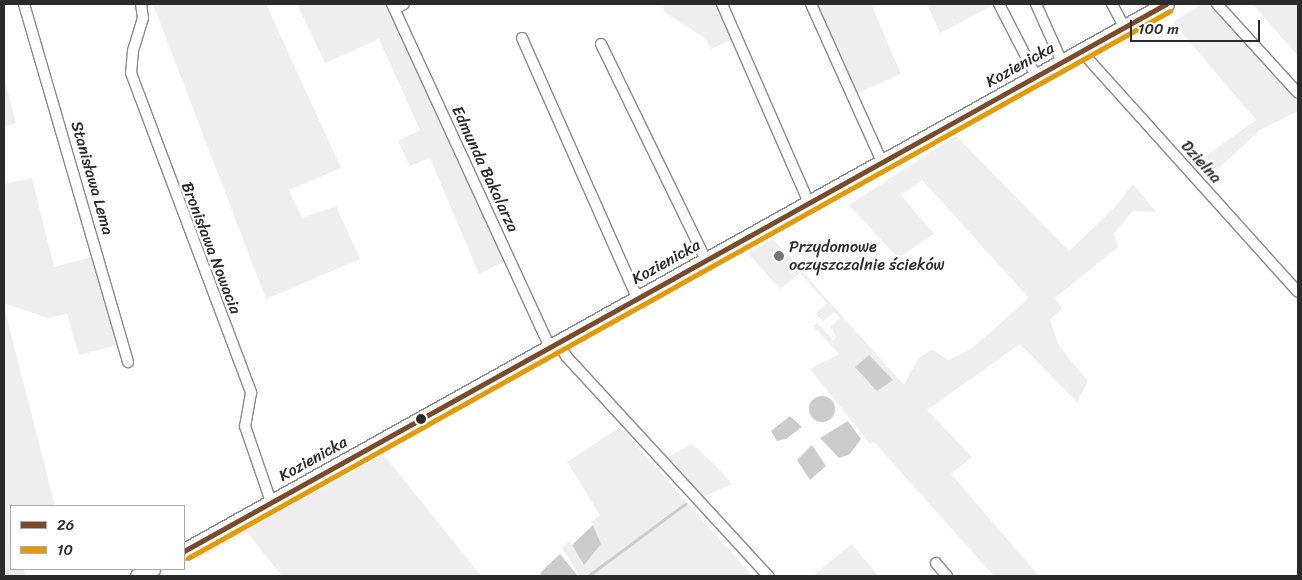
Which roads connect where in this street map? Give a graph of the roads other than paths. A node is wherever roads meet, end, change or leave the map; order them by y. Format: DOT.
graph roads {
  1 [pos="24,4"];
  2 [pos="141,4"];
  3 [pos="404,4"];
  4 [pos="722,4"];
  5 [pos="811,4"];
  6 [pos="999,4"];
  7 [pos="1036,4"];
  8 [pos="1112,4"];
  9 [pos="1166,4"];
  10 [pos="1217,4"];
  11 [pos="393,6"];
  12 [pos="1124,27"];
  13 [pos="522,38"];
  14 [pos="602,44"];
  15 [pos="1080,52"];
  16 [pos="1062,62"];
  17 [pos="1036,76"];
  18 [pos="1298,92"];
  19 [pos="882,162"];
  20 [pos="809,203"];
  21 [pos="706,260"];
  22 [pos="1298,292"];
  23 [pos="637,298"];
  24 [pos="554,345"];
  25 [pos="128,362"];
  26 [pos="271,502"];
  27 [pos="185,550"];
  28 [pos="936,563"];
  29 [pos="150,570"];
  30 [pos="138,576"];
  31 [pos="768,576"];
  32 [pos="947,576"];
  1 -- 25 [label="street, Stanisława Lema"];
  2 -- 26 [label="street, Bronisława Nowacia"];
  3 -- 11 [label="street"];
  4 -- 20 [label="street"];
  5 -- 19 [label="street"];
  6 -- 17 [label="street"];
  7 -- 16 [label="street"];
  8 -- 12 [label="street"];
  9 -- 12 [label="main road, Kozienicka"];
  10 -- 18 [label="street"];
  11 -- 24 [label="street, Edmunda Bakalarza"];
  12 -- 15 [label="main road, Kozienicka"];
  13 -- 23 [label="street"];
  14 -- 21 [label="street"];
  15 -- 16 [label="main road, Kozienicka"];
  15 -- 22 [label="street, Dzielna"];
  16 -- 17 [label="main road, Kozienicka"];
  17 -- 19 [label="main road, Kozienicka"];
  19 -- 20 [label="main road, Kozienicka"];
  20 -- 21 [label="main road, Kozienicka"];
  21 -- 23 [label="main road, Kozienicka"];
  23 -- 24 [label="main road, Kozienicka"];
  24 -- 26 [label="main road, Kozienicka"];
  24 -- 31 [label="street, Edmunda Bakalarza"];
  26 -- 27 [label="main road, Kozienicka"];
  28 -- 32 [label="street"];
  29 -- 30 [label="main road"];
}
